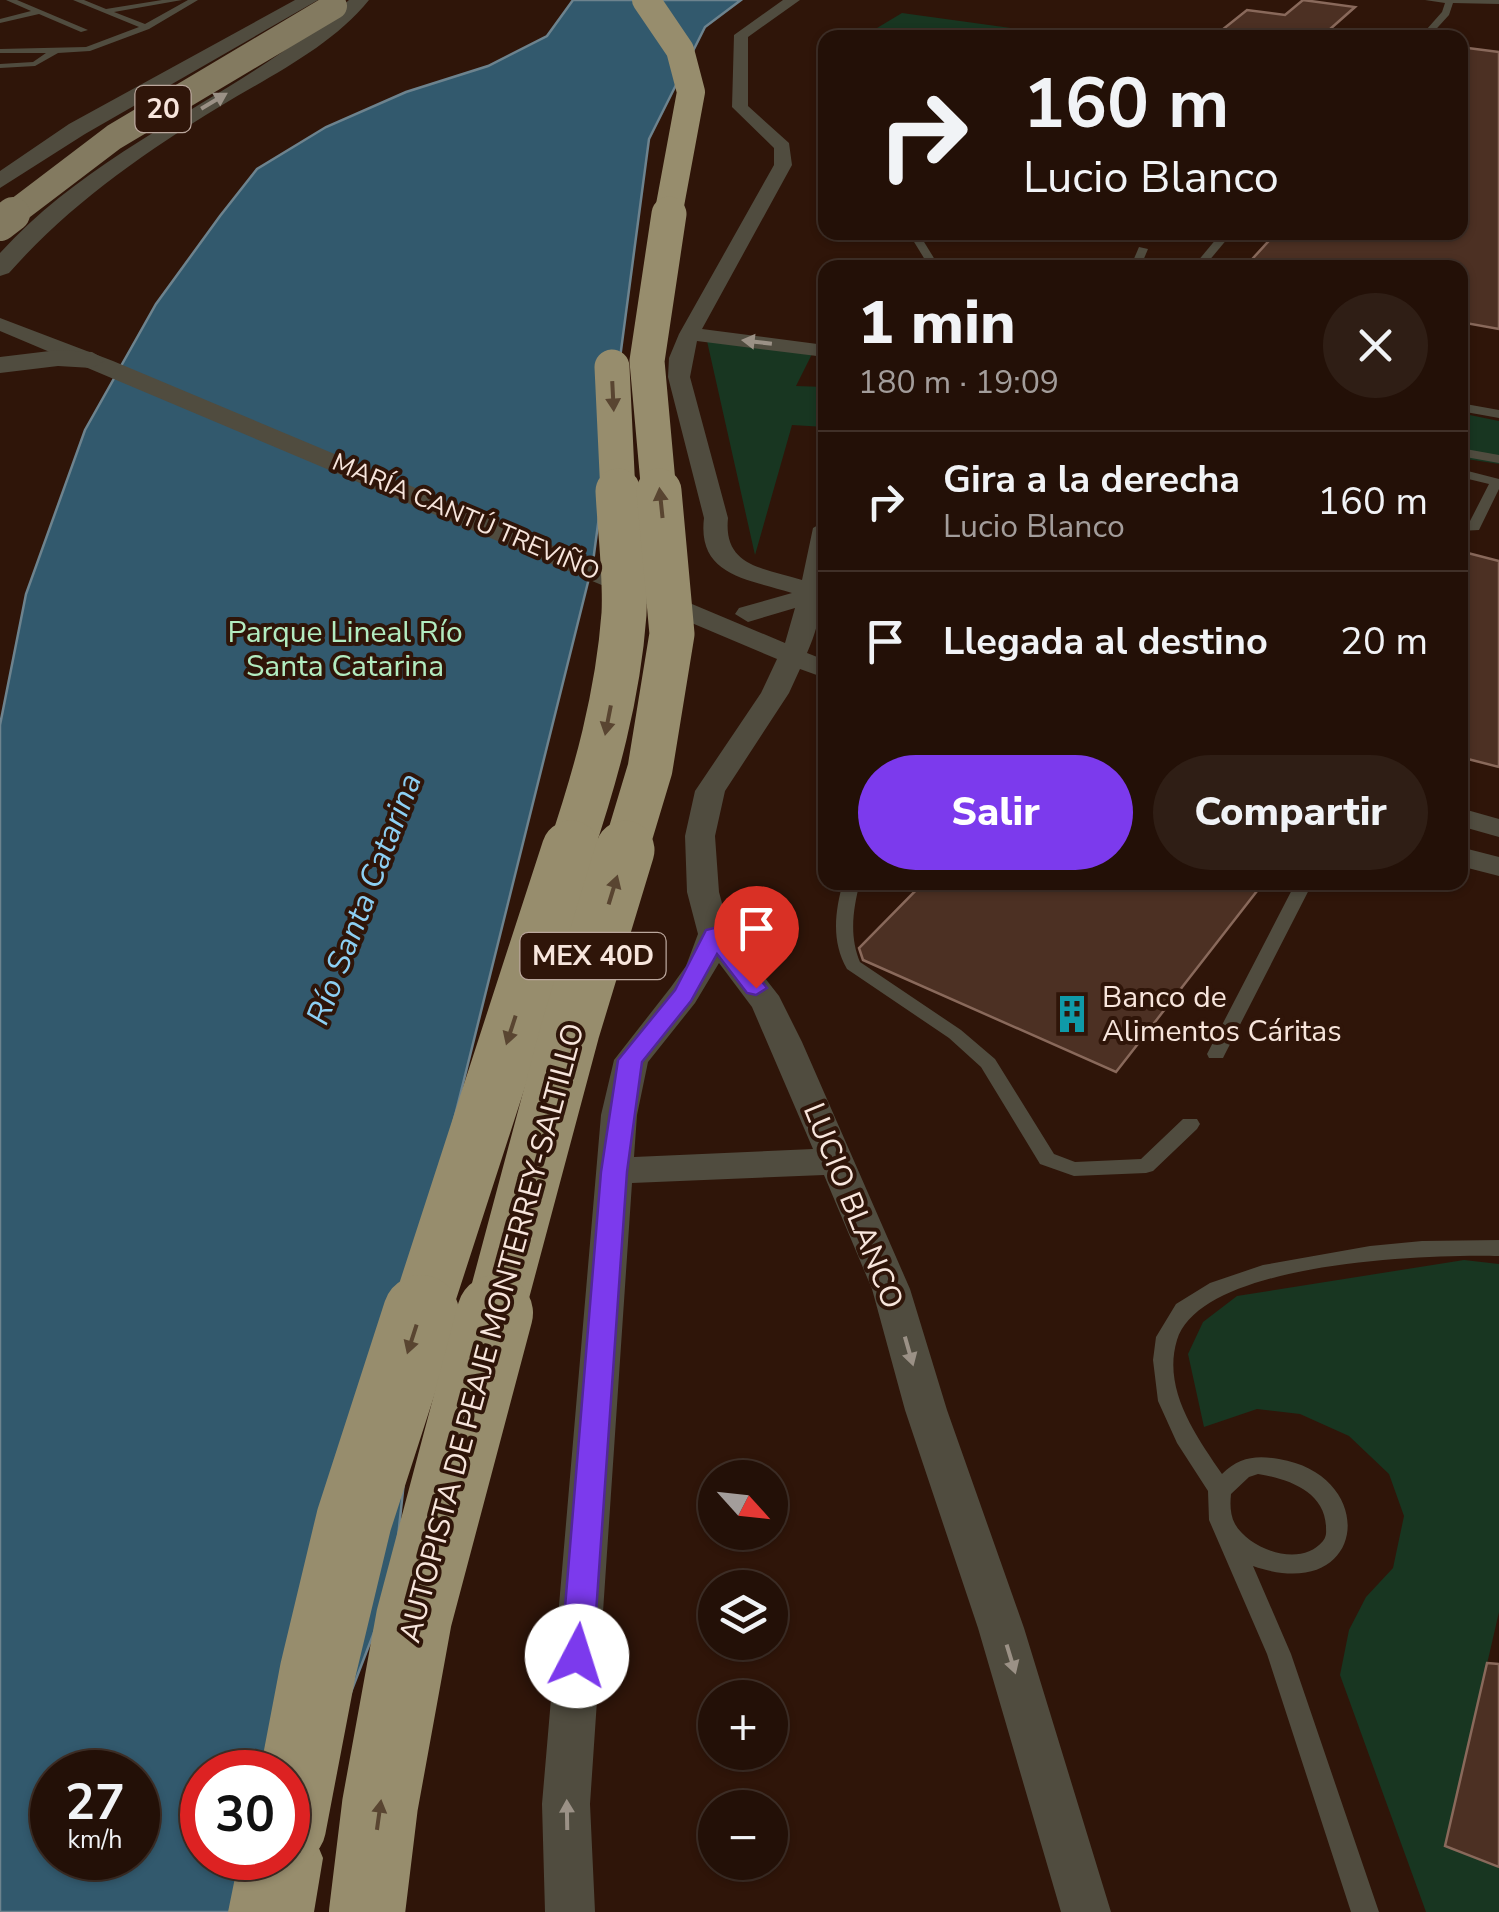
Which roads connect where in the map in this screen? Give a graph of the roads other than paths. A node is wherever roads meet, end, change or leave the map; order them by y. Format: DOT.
graph roads {
  1 [pos="10,0"];
  2 [pos="80,0"];
  3 [pos="178,0"];
  4 [pos="194,0"];
  5 [pos="616,0"];
  6 [pos="646,0"];
  7 [pos="793,0"];
  8 [pos="1429,0"];
  9 [pos="330,2"];
  10 [pos="1450,2"];
  11 [pos="1499,2"];
  12 [pos="104,10"];
  13 [pos="40,12"];
  14 [pos="0,21"];
  15 [pos="146,27"];
  16 [pos="84,30"];
  17 [pos="1430,30"];
  18 [pos="0,51"];
  19 [pos="56,52"];
  20 [pos="0,66"];
  21 [pos="25,162"];
  22 [pos="106,173"];
  23 [pos="0,180"];
  24 [pos="0,205"];
  25 [pos="43,221"];
  26 [pos="0,224"];
  27 [pos="1221,240"];
  28 [pos="1144,248"];
  29 [pos="1139,260"];
  30 [pos="1204,260"];
  31 [pos="0,268"];
  32 [pos="0,306"];
  33 [pos="0,324"];
  34 [pos="689,334"];
  35 [pos="818,351"];
  36 [pos="101,358"];
  37 [pos="0,366"];
  38 [pos="1468,408"];
  39 [pos="1499,414"];
  40 [pos="1468,453"];
  41 [pos="1499,458"];
  42 [pos="1468,475"];
  43 [pos="1494,500"];
  44 [pos="1468,527"];
  45 [pos="818,560"];
  46 [pos="811,591"];
  47 [pos="712,610"];
  48 [pos="748,614"];
  49 [pos="807,642"];
  50 [pos="1468,819"];
  51 [pos="1499,828"];
  52 [pos="1468,858"];
  53 [pos="1499,868"];
  54 [pos="849,890"];
  55 [pos="1301,890"];
  56 [pos="714,934"];
  57 [pos="1216,1054"];
  58 [pos="1190,1124"];
  59 [pos="838,1161"];
  60 [pos="614,1172"];
  61 [pos="1499,1248"];
  62 [pos="1220,1490"];
  63 [pos="1228,1534"];
  64 [pos="303,1750"];
  65 [pos="278,1880"];
  66 [pos="271,1912"];
  67 [pos="367,1912"];
  68 [pos="570,1912"];
  69 [pos="1086,1912"];
  70 [pos="1365,1912"];
  1 -- 13 [label="lane"];
  2 -- 12 [label="lane"];
  3 -- 12 [label="lane"];
  4 -- 15 [label="lane"];
  5 -- 64 [label="highway, AUTOPISTA DE PEAJE MONTERREY-SALTILLO / MEX 40D, one-way, bridge"];
  67 -- 6 [label="highway, AUTOPISTA DE PEAJE MONTERREY-SALTILLO / MEX 40D, one-way, bridge"];
  7 -- 34 [label="street"];
  8 -- 10 [label="lane"];
  9 -- 21 [label="street, 20"];
  22 -- 9 [label="street, 20, one-way"];
  9 -- 24 [label="main road, 20"];
  9 -- 26 [label="main road, 20, bridge"];
  10 -- 11 [label="lane"];
  10 -- 17 [label="lane"];
  12 -- 15 [label="lane"];
  13 -- 14 [label="lane"];
  13 -- 16 [label="lane"];
  15 -- 19 [label="lane"];
  18 -- 19 [label="lane"];
  19 -- 20 [label="lane"];
  21 -- 22 [label="street"];
  21 -- 23 [label="street, 20"];
  22 -- 25 [label="street, 20"];
  24 -- 25 [label="street"];
  25 -- 31 [label="street, 20"];
  27 -- 30 [label="lane"];
  28 -- 29 [label="lane"];
  32 -- 36 [label="street"];
  33 -- 36 [label="street"];
  35 -- 34 [label="street, one-way"];
  34 -- 46 [label="street"];
  36 -- 37 [label="street"];
  36 -- 47 [label="street, MARÍA CANTÚ TREVIÑO, bridge"];
  38 -- 39 [label="lane"];
  40 -- 41 [label="lane"];
  42 -- 43 [label="lane"];
  43 -- 44 [label="lane"];
  45 -- 46 [label="street, LUCIO BLANCO"];
  46 -- 48 [label="street"];
  46 -- 49 [label="street, LUCIO BLANCO"];
  47 -- 48 [label="street, MARÍA CANTÚ TREVIÑO"];
  47 -- 49 [label="street, MARÍA CANTÚ TREVIÑO"];
  48 -- 49 [label="street, MARÍA CANTÚ TREVIÑO"];
  49 -- 56 [label="street, LUCIO BLANCO"];
  50 -- 51 [label="street"];
  52 -- 53 [label="street"];
  54 -- 58 [label="lane"];
  55 -- 57 [label="lane"];
  56 -- 59 [label="street, LUCIO BLANCO"];
  56 -- 60 [label="street"];
  59 -- 60 [label="street"];
  59 -- 69 [label="street, LUCIO BLANCO, one-way"];
  68 -- 60 [label="street, one-way"];
  61 -- 62 [label="lane"];
  62 -- 63 [label="lane"];
  62 -- 63 [label="lane"];
  63 -- 70 [label="lane"];
  65 -- 66 [label="highway"];
}
